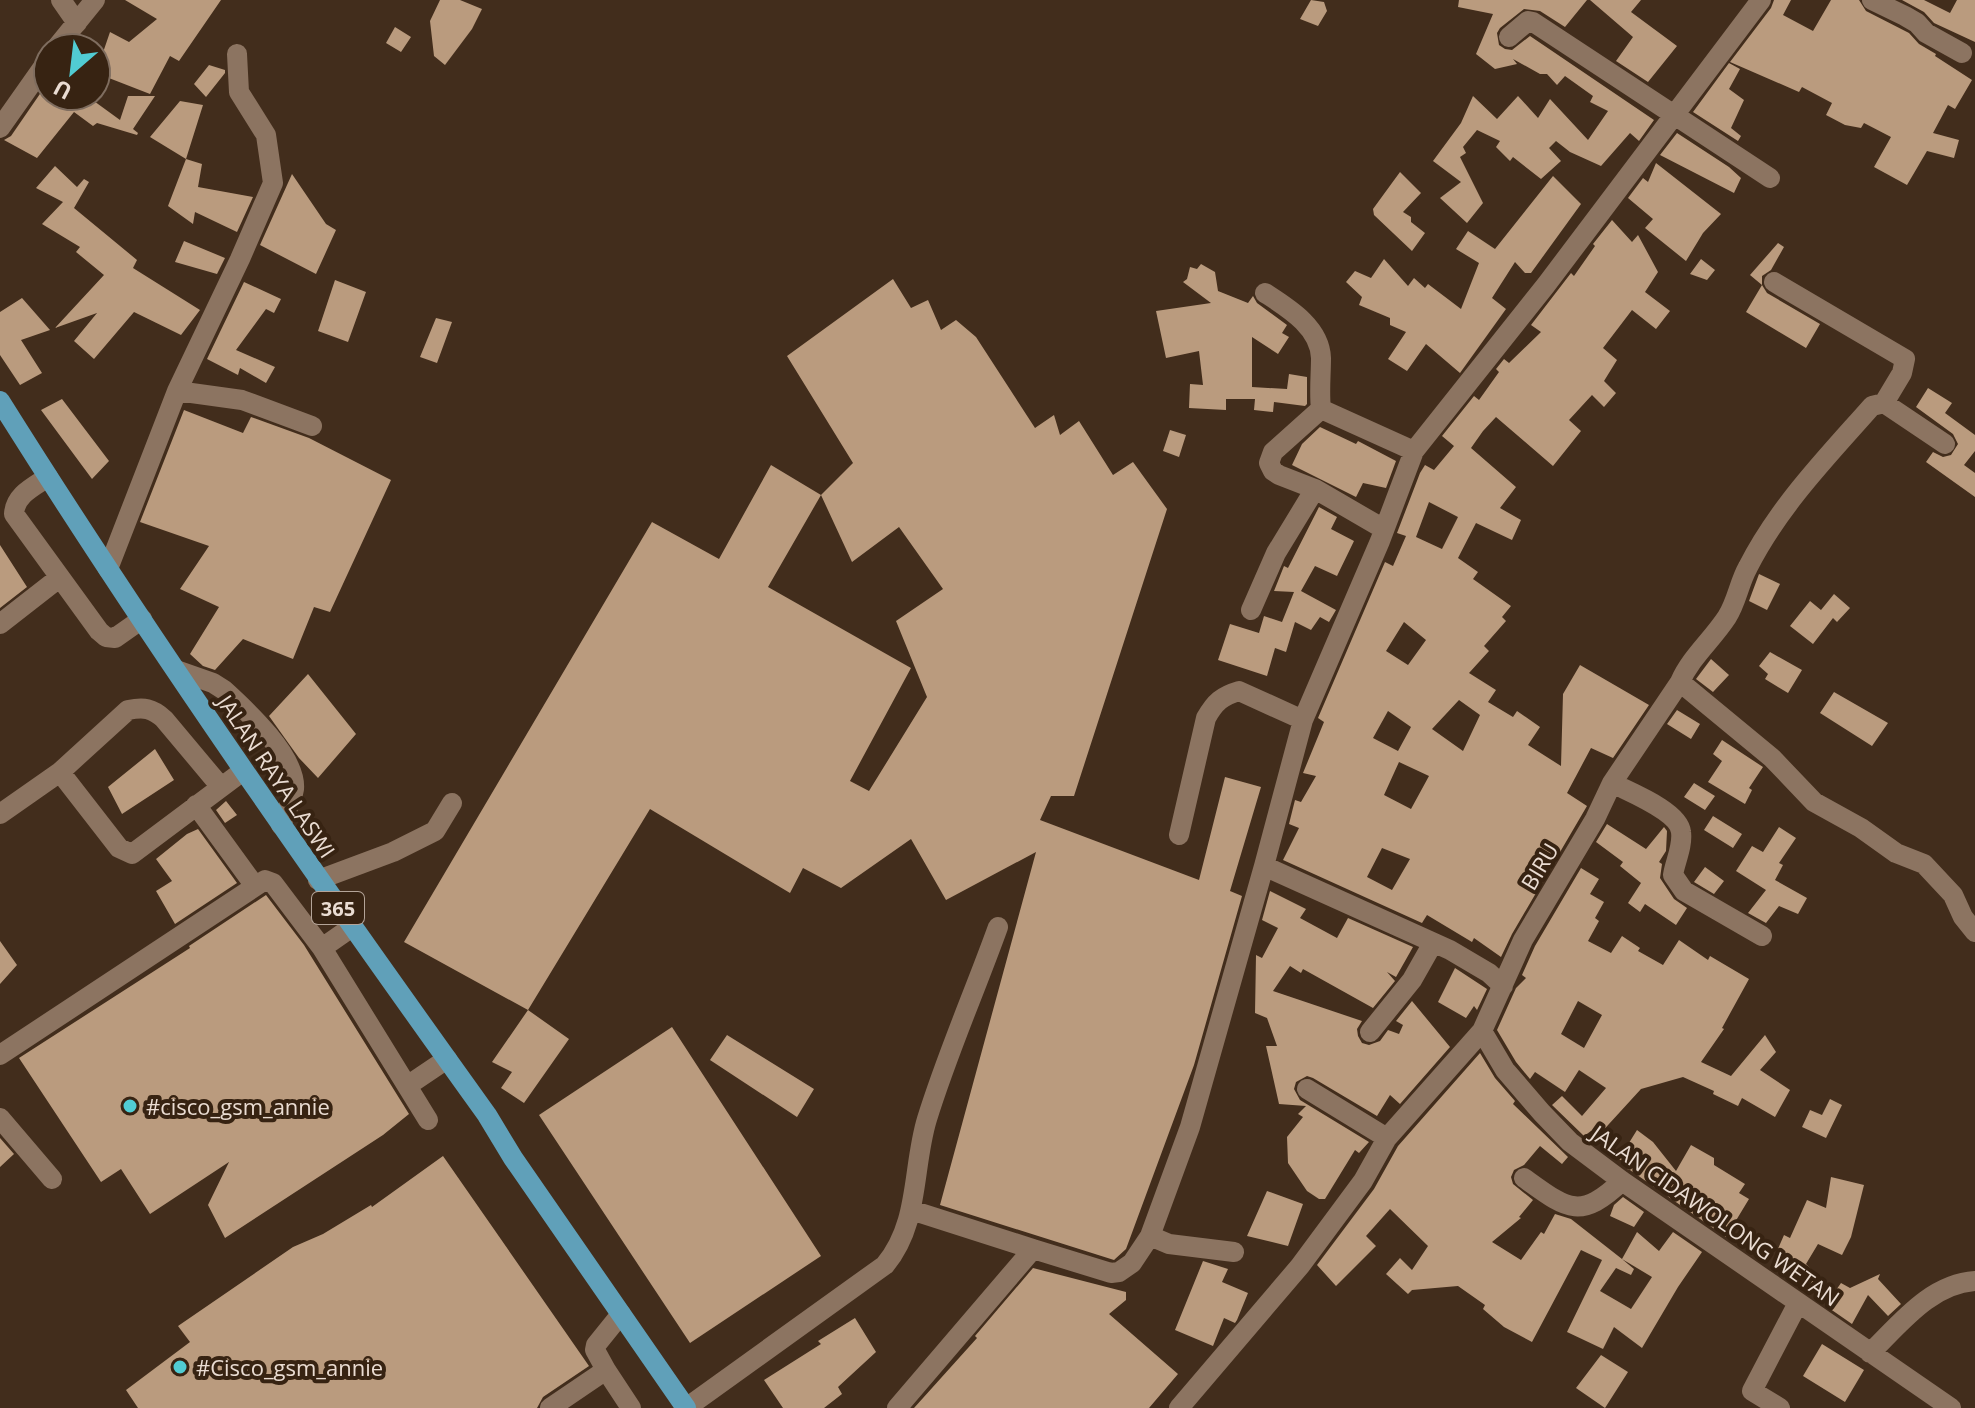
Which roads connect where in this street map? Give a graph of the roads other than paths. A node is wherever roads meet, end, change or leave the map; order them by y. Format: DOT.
graph roads {
  1 [pos="61,0"];
  2 [pos="95,0"];
  3 [pos="1761,0"];
  4 [pos="1872,0"];
  5 [pos="77,23"];
  6 [pos="69,32"];
  7 [pos="1509,37"];
  8 [pos="1962,53"];
  9 [pos="237,54"];
  10 [pos="32,83"];
  11 [pos="1674,116"];
  12 [pos="0,128"];
  13 [pos="1770,178"];
  14 [pos="1774,282"];
  15 [pos="1265,293"];
  16 [pos="177,391"];
  17 [pos="0,401"];
  18 [pos="1884,403"];
  19 [pos="1321,409"];
  20 [pos="312,426"];
  21 [pos="1945,444"];
  22 [pos="1414,451"];
  23 [pos="48,477"];
  24 [pos="1315,489"];
  25 [pos="1384,529"];
  26 [pos="108,569"];
  27 [pos="59,578"];
  28 [pos="1251,610"];
  29 [pos="142,619"];
  30 [pos="0,624"];
  31 [pos="176,670"];
  32 [pos="1680,682"];
  33 [pos="1303,720"];
  34 [pos="243,771"];
  35 [pos="60,772"];
  36 [pos="1612,783"];
  37 [pos="221,787"];
  38 [pos="452,803"];
  39 [pos="196,805"];
  40 [pos="0,814"];
  41 [pos="281,825"];
  42 [pos="1179,835"];
  43 [pos="1264,866"];
  44 [pos="318,880"];
  45 [pos="255,886"];
  46 [pos="352,927"];
  47 [pos="998,927"];
  48 [pos="1975,932"];
  49 [pos="1762,936"];
  50 [pos="1433,943"];
  51 [pos="322,948"];
  52 [pos="1503,986"];
  53 [pos="1482,1031"];
  54 [pos="1370,1032"];
  55 [pos="0,1055"];
  56 [pos="447,1059"];
  57 [pos="407,1086"];
  58 [pos="1307,1089"];
  59 [pos="0,1118"];
  60 [pos="428,1120"];
  61 [pos="1387,1138"];
  62 [pos="1524,1178"];
  63 [pos="52,1179"];
  64 [pos="1622,1181"];
  65 [pos="911,1210"];
  66 [pos="1150,1236"];
  67 [pos="1033,1249"];
  68 [pos="1234,1252"];
  69 [pos="1975,1281"];
  70 [pos="1798,1303"];
  71 [pos="621,1314"];
  72 [pos="1870,1353"];
  73 [pos="606,1370"];
  74 [pos="550,1408"];
  75 [pos="631,1408"];
  76 [pos="686,1408"];
  77 [pos="897,1408"];
  78 [pos="1179,1408"];
  79 [pos="1780,1408"];
  80 [pos="1951,1408"];
  1 -- 5 [label="street"];
  2 -- 5 [label="street"];
  3 -- 11 [label="street"];
  4 -- 8 [label="street"];
  5 -- 6 [label="street"];
  7 -- 11 [label="street"];
  9 -- 16 [label="street"];
  10 -- 12 [label="street"];
  11 -- 13 [label="street"];
  11 -- 22 [label="street"];
  14 -- 18 [label="street"];
  15 -- 19 [label="street"];
  16 -- 20 [label="street"];
  16 -- 26 [label="street"];
  17 -- 23 [label="main road, JALAN RAYA LASWI / 365"];
  18 -- 21 [label="street"];
  18 -- 32 [label="street, BIRU"];
  19 -- 22 [label="street"];
  19 -- 24 [label="street"];
  22 -- 25 [label="street"];
  23 -- 26 [label="main road, JALAN RAYA LASWI / 365"];
  23 -- 27 [label="street"];
  24 -- 25 [label="street"];
  24 -- 28 [label="street"];
  25 -- 33 [label="street"];
  26 -- 29 [label="main road, JALAN RAYA LASWI / 365"];
  27 -- 29 [label="street"];
  27 -- 30 [label="street"];
  29 -- 31 [label="main road, JALAN RAYA LASWI / 365"];
  31 -- 34 [label="main road, JALAN RAYA LASWI / 365"];
  31 -- 41 [label="street"];
  32 -- 36 [label="street, BIRU"];
  32 -- 48 [label="street"];
  33 -- 42 [label="street"];
  33 -- 43 [label="street"];
  34 -- 37 [label="street"];
  34 -- 41 [label="main road, JALAN RAYA LASWI / 365"];
  35 -- 37 [label="street"];
  35 -- 39 [label="street"];
  35 -- 40 [label="street"];
  36 -- 49 [label="street"];
  36 -- 52 [label="street, BIRU"];
  37 -- 39 [label="street"];
  38 -- 44 [label="street"];
  39 -- 45 [label="street"];
  41 -- 44 [label="main road, JALAN RAYA LASWI / 365"];
  43 -- 50 [label="street"];
  43 -- 66 [label="street"];
  44 -- 46 [label="main road, JALAN RAYA LASWI / 365"];
  45 -- 51 [label="street"];
  45 -- 55 [label="street"];
  46 -- 51 [label="street"];
  46 -- 56 [label="main road, JALAN RAYA LASWI / 365"];
  47 -- 65 [label="street"];
  50 -- 52 [label="street"];
  50 -- 54 [label="street"];
  51 -- 57 [label="street"];
  52 -- 53 [label="street, BIRU"];
  53 -- 61 [label="street, BIRU"];
  53 -- 64 [label="street, JALAN CIDAWOLONG WETAN"];
  56 -- 57 [label="street"];
  56 -- 71 [label="main road, JALAN RAYA LASWI / 365"];
  57 -- 60 [label="street"];
  58 -- 61 [label="street"];
  59 -- 63 [label="street"];
  61 -- 78 [label="street, BIRU"];
  62 -- 64 [label="street"];
  64 -- 70 [label="street, JALAN CIDAWOLONG WETAN"];
  65 -- 67 [label="street"];
  65 -- 76 [label="street"];
  66 -- 67 [label="street"];
  66 -- 68 [label="street"];
  67 -- 77 [label="street"];
  69 -- 72 [label="street"];
  70 -- 72 [label="street, JALAN CIDAWOLONG WETAN"];
  70 -- 79 [label="street"];
  71 -- 73 [label="street"];
  71 -- 76 [label="main road, JALAN RAYA LASWI / 365"];
  72 -- 80 [label="street, JALAN CIDAWOLONG WETAN"];
  73 -- 74 [label="street"];
  73 -- 75 [label="street"];
}
